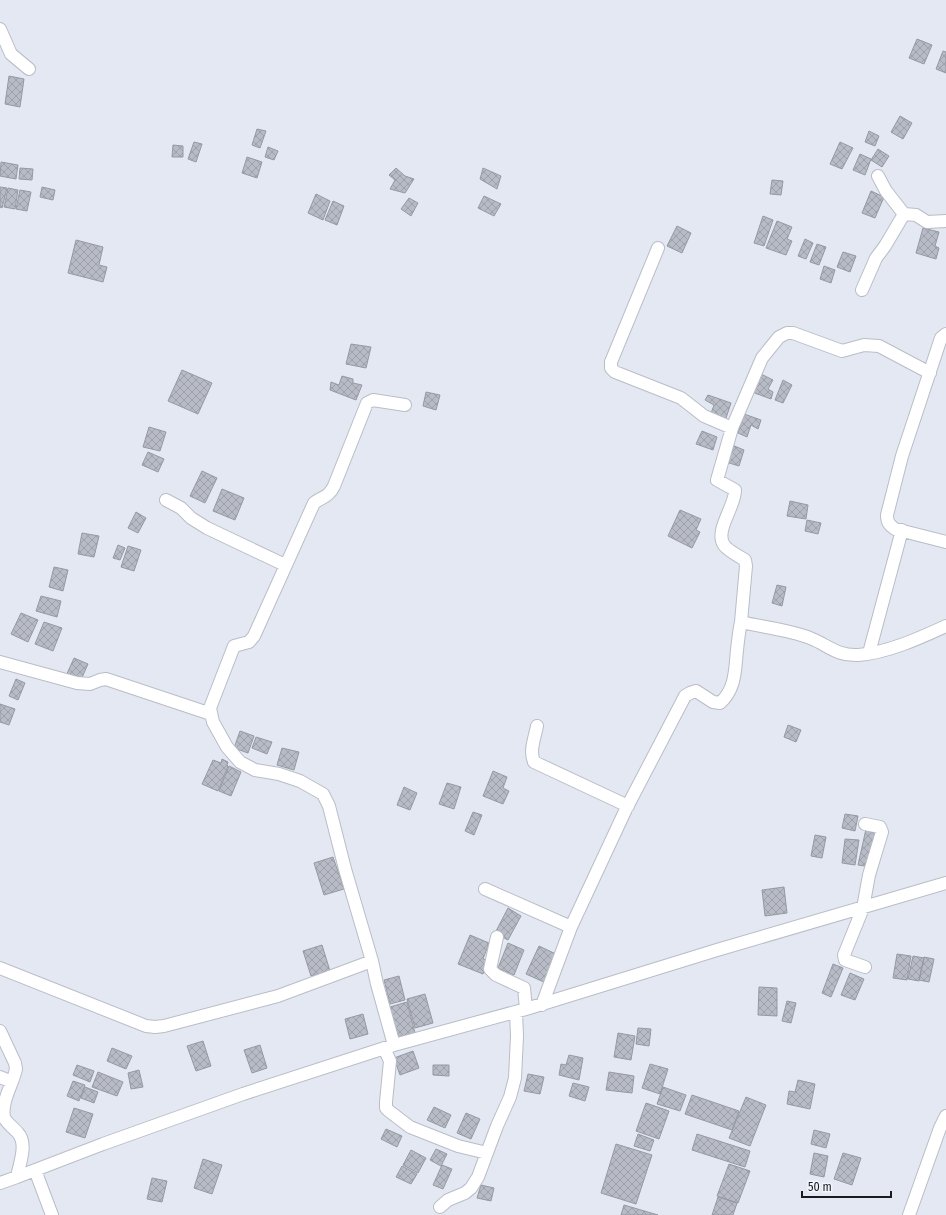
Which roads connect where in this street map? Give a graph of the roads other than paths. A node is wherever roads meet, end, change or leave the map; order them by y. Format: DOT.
graph roads {
  1 [pos="0,29"];
  2 [pos="29,69"];
  3 [pos="878,176"];
  4 [pos="904,214"];
  5 [pos="946,221"];
  6 [pos="658,248"];
  7 [pos="862,290"];
  8 [pos="946,334"];
  9 [pos="930,373"];
  10 [pos="405,405"];
  11 [pos="732,428"];
  12 [pos="166,500"];
  13 [pos="902,530"];
  14 [pos="946,542"];
  15 [pos="285,565"];
  16 [pos="741,622"];
  17 [pos="946,626"];
  18 [pos="869,653"];
  19 [pos="0,662"];
  20 [pos="211,714"];
  21 [pos="537,726"];
  22 [pos="628,806"];
  23 [pos="864,824"];
  24 [pos="946,883"];
  25 [pos="485,889"];
  26 [pos="863,908"];
  27 [pos="571,927"];
  28 [pos="497,937"];
  29 [pos="372,961"];
  30 [pos="865,967"];
  31 [pos="0,968"];
  32 [pos="542,1005"];
  33 [pos="521,1011"];
  34 [pos="0,1031"];
  35 [pos="3,1042"];
  36 [pos="389,1047"];
  37 [pos="0,1077"];
  38 [pos="12,1082"];
  39 [pos="946,1116"];
  40 [pos="2,1117"];
  41 [pos="487,1154"];
  42 [pos="35,1170"];
  43 [pos="17,1178"];
  44 [pos="0,1183"];
  45 [pos="440,1207"];
  46 [pos="52,1215"];
  47 [pos="909,1215"];
  1 -- 2 [label="street"];
  3 -- 4 [label="street"];
  4 -- 5 [label="street"];
  4 -- 7 [label="street"];
  6 -- 11 [label="street"];
  8 -- 9 [label="street"];
  9 -- 11 [label="street"];
  9 -- 13 [label="street"];
  10 -- 15 [label="street"];
  11 -- 16 [label="street"];
  12 -- 15 [label="street"];
  13 -- 14 [label="street"];
  13 -- 18 [label="street"];
  15 -- 20 [label="street"];
  16 -- 18 [label="street"];
  16 -- 22 [label="street"];
  17 -- 18 [label="street"];
  19 -- 20 [label="street"];
  20 -- 29 [label="street"];
  21 -- 22 [label="street"];
  22 -- 27 [label="street"];
  23 -- 26 [label="street"];
  24 -- 26 [label="street"];
  25 -- 27 [label="street"];
  26 -- 30 [label="street"];
  26 -- 32 [label="street"];
  27 -- 32 [label="street"];
  28 -- 33 [label="street"];
  29 -- 31 [label="street"];
  29 -- 36 [label="street"];
  32 -- 33 [label="street"];
  33 -- 36 [label="street"];
  33 -- 41 [label="street"];
  34 -- 35 [label="street"];
  35 -- 38 [label="street"];
  36 -- 41 [label="street"];
  36 -- 42 [label="street"];
  37 -- 38 [label="street"];
  38 -- 40 [label="street"];
  39 -- 47 [label="street"];
  40 -- 43 [label="street"];
  41 -- 45 [label="street"];
  42 -- 43 [label="street"];
  42 -- 46 [label="street"];
  43 -- 44 [label="street"];
}
